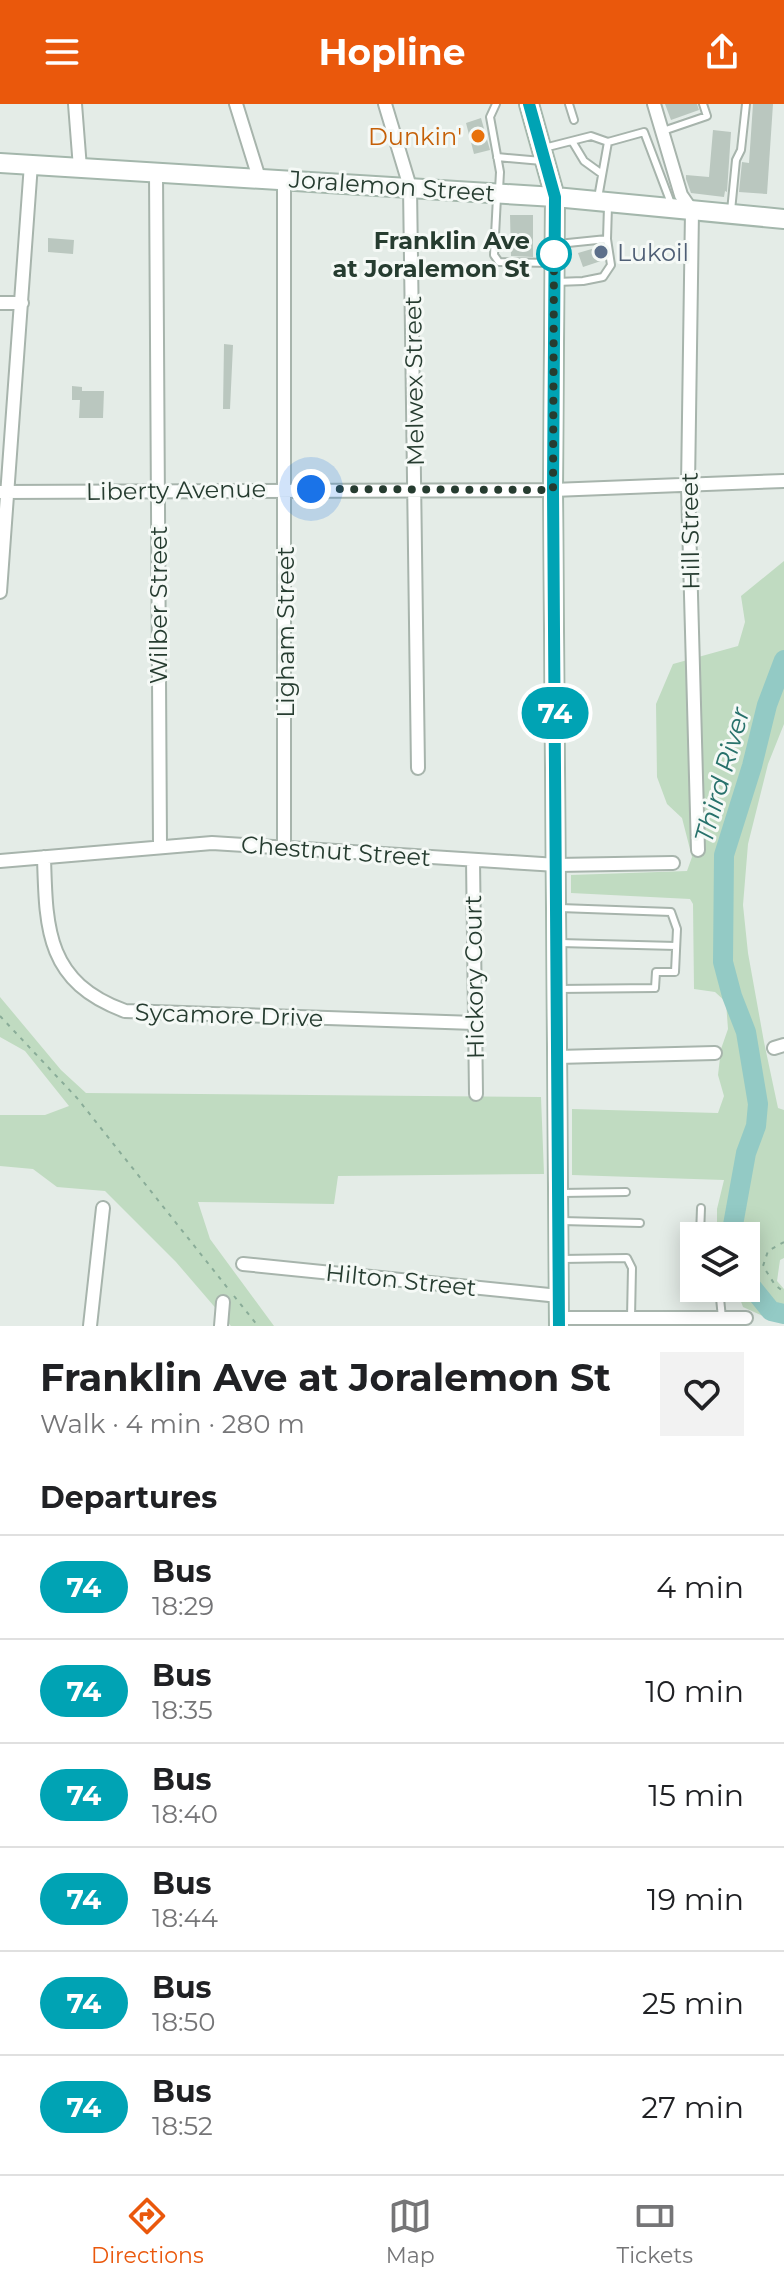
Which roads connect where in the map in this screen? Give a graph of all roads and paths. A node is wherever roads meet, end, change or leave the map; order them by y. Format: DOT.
graph roads {
  1 [pos="75,104"];
  2 [pos="236,104"];
  3 [pos="385,104"];
  4 [pos="496,104"];
  5 [pos="529,104"];
  6 [pos="569,104"];
  7 [pos="654,104"];
  8 [pos="703,104"];
  9 [pos="746,104"];
  10 [pos="574,120"];
  11 [pos="663,131"];
  12 [pos="572,141"];
  13 [pos="608,142"];
  14 [pos="544,155"];
  15 [pos="497,157"];
  16 [pos="0,163"];
  17 [pos="31,164"];
  18 [pos="80,168"];
  19 [pos="156,172"];
  20 [pos="602,174"];
  21 [pos="259,178"];
  22 [pos="284,179"];
  23 [pos="410,187"];
  24 [pos="498,193"];
  25 [pos="555,197"];
  26 [pos="602,202"];
  27 [pos="683,210"];
  28 [pos="731,215"];
  29 [pos="784,219"];
  30 [pos="607,239"];
  31 [pos="554,254"];
  32 [pos="553,282"];
  33 [pos="0,303"];
  34 [pos="22,303"];
  35 [pos="784,481"];
  36 [pos="688,486"];
  37 [pos="285,489"];
  38 [pos="416,490"];
  39 [pos="553,490"];
  40 [pos="4,492"];
  41 [pos="157,492"];
  42 [pos="0,592"];
  43 [pos="418,768"];
  44 [pos="160,845"];
  45 [pos="284,846"];
  46 [pos="698,850"];
  47 [pos="44,857"];
  48 [pos="473,860"];
  49 [pos="0,861"];
  50 [pos="673,863"];
  51 [pos="557,865"];
  52 [pos="557,907"];
  53 [pos="557,943"];
  54 [pos="676,946"];
  55 [pos="557,989"];
  56 [pos="0,1016"];
  57 [pos="475,1023"];
  58 [pos="715,1053"];
  59 [pos="557,1057"];
  60 [pos="476,1094"];
  61 [pos="626,1192"];
  62 [pos="558,1193"];
  63 [pos="103,1208"];
  64 [pos="701,1208"];
  65 [pos="558,1221"];
  66 [pos="700,1222"];
  67 [pos="640,1223"];
  68 [pos="784,1242"];
  69 [pos="559,1259"];
  70 [pos="243,1264"];
  71 [pos="784,1292"];
  72 [pos="559,1296"];
  73 [pos="223,1302"];
  74 [pos="720,1302"];
  75 [pos="631,1318"];
  76 [pos="722,1318"];
  77 [pos="746,1318"];
  78 [pos="559,1322"];
  79 [pos="614,1322"];
  80 [pos="90,1326"];
  81 [pos="221,1326"];
  82 [pos="258,1326"];
  1 -- 18 [label="street"];
  2 -- 21 [label="street"];
  3 -- 23 [label="street, Melwex Street"];
  4 -- 15 [label="lane"];
  5 -- 14 [label="main road"];
  6 -- 10 [label="lane"];
  7 -- 11 [label="street"];
  8 -- 11 [label="lane"];
  9 -- 28 [label="lane"];
  11 -- 27 [label="street"];
  12 -- 13 [label="lane"];
  12 -- 14 [label="lane"];
  12 -- 20 [label="lane"];
  13 -- 20 [label="lane"];
  13 -- 27 [label="lane"];
  14 -- 15 [label="lane"];
  14 -- 25 [label="main road"];
  15 -- 24 [label="lane"];
  16 -- 17 [label="main road, Joralemon Street"];
  17 -- 18 [label="main road, Joralemon Street"];
  17 -- 34 [label="street"];
  18 -- 19 [label="main road, Joralemon Street"];
  19 -- 21 [label="main road, Joralemon Street"];
  19 -- 41 [label="street, Wilber Street"];
  20 -- 26 [label="lane"];
  21 -- 22 [label="main road, Joralemon Street"];
  22 -- 23 [label="main road, Joralemon Street"];
  22 -- 37 [label="street, Ligham Street"];
  23 -- 24 [label="main road, Joralemon Street"];
  23 -- 38 [label="street, Melwex Street"];
  24 -- 25 [label="main road, Joralemon Street"];
  24 -- 31 [label="lane"];
  25 -- 26 [label="main road, Joralemon Street"];
  25 -- 31 [label="main road"];
  26 -- 27 [label="main road, Joralemon Street"];
  26 -- 30 [label="lane"];
  27 -- 28 [label="main road, Joralemon Street"];
  27 -- 36 [label="street, Hill Street"];
  28 -- 29 [label="main road, Joralemon Street"];
  30 -- 31 [label="lane"];
  30 -- 32 [label="lane"];
  31 -- 32 [label="main road"];
  32 -- 39 [label="main road"];
  33 -- 34 [label="street"];
  34 -- 40 [label="street"];
  35 -- 36 [label="street, Liberty Avenue"];
  36 -- 39 [label="street, Liberty Avenue"];
  36 -- 46 [label="street, Hill Street"];
  37 -- 38 [label="street, Liberty Avenue"];
  37 -- 41 [label="street, Liberty Avenue"];
  37 -- 45 [label="street, Ligham Street"];
  38 -- 39 [label="street, Liberty Avenue"];
  38 -- 43 [label="street, Melwex Street"];
  39 -- 51 [label="main road"];
  40 -- 41 [label="street, Liberty Avenue"];
  40 -- 42 [label="street"];
  41 -- 44 [label="street, Wilber Street"];
  44 -- 45 [label="street, Chestnut Street"];
  44 -- 47 [label="street, Chestnut Street"];
  45 -- 48 [label="street, Chestnut Street"];
  47 -- 49 [label="street, Chestnut Street"];
  47 -- 57 [label="street, Sycamore Drive"];
  48 -- 51 [label="street, Chestnut Street"];
  48 -- 57 [label="street, Hickory Court"];
  50 -- 51 [label="street, Chestnut Street"];
  51 -- 52 [label="main road"];
  52 -- 53 [label="main road"];
  52 -- 54 [label="lane"];
  53 -- 54 [label="lane"];
  53 -- 55 [label="main road"];
  54 -- 55 [label="lane"];
  55 -- 59 [label="main road"];
  56 -- 82 [label="path"];
  57 -- 60 [label="street, Hickory Court"];
  58 -- 59 [label="street"];
  59 -- 62 [label="main road"];
  61 -- 62 [label="lane"];
  62 -- 65 [label="main road"];
  63 -- 80 [label="street"];
  64 -- 66 [label="lane"];
  65 -- 67 [label="lane"];
  65 -- 69 [label="main road"];
  68 -- 71 [label="path"];
  69 -- 72 [label="main road"];
  69 -- 75 [label="lane"];
  70 -- 72 [label="street, Hilton Street"];
  72 -- 78 [label="main road"];
  73 -- 81 [label="street"];
  74 -- 76 [label="lane"];
  75 -- 76 [label="street"];
  75 -- 79 [label="street"];
  76 -- 77 [label="street"];
  78 -- 79 [label="street"];
}
